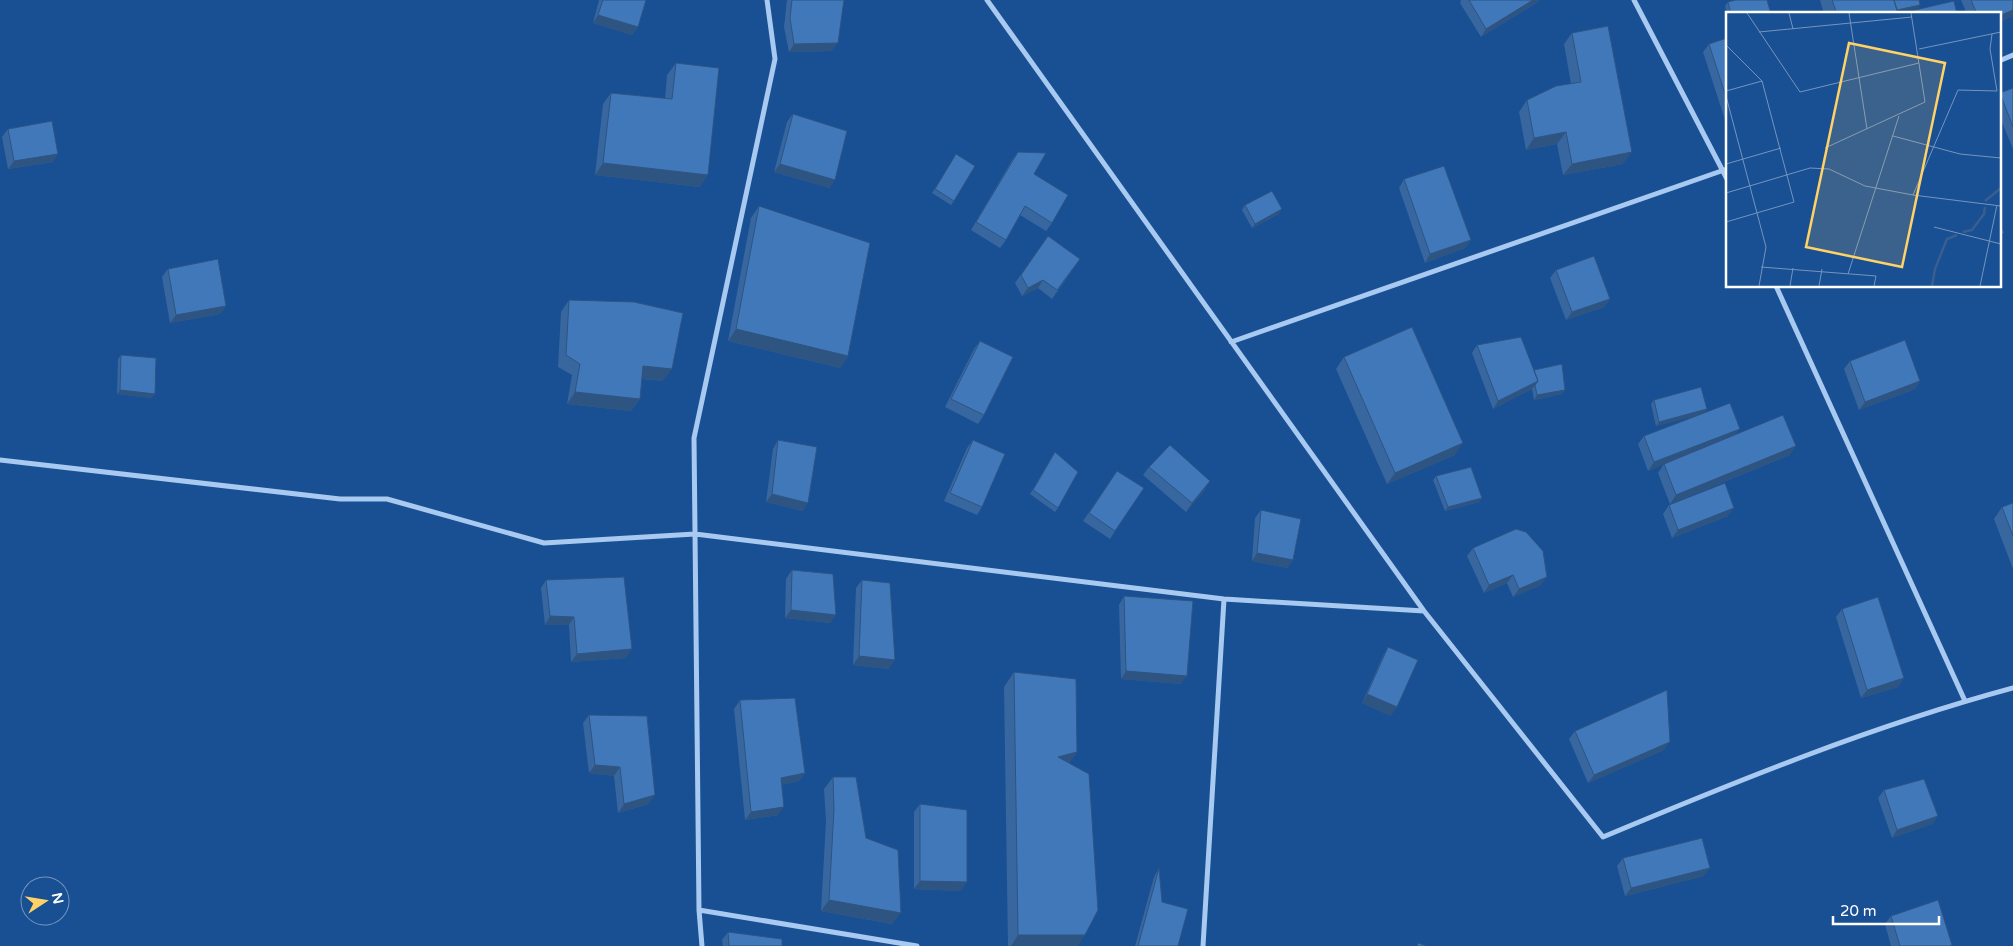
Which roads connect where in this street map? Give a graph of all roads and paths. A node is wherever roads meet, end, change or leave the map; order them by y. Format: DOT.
graph roads {
  1 [pos="767,0"];
  2 [pos="987,0"];
  3 [pos="1634,0"];
  4 [pos="2013,55"];
  5 [pos="2000,61"];
  6 [pos="1725,170"];
  7 [pos="1777,288"];
  8 [pos="1231,342"];
  9 [pos="0,460"];
  10 [pos="695,534"];
  11 [pos="1224,599"];
  12 [pos="1424,611"];
  13 [pos="2013,688"];
  14 [pos="1965,701"];
  15 [pos="699,910"];
  16 [pos="702,946"];
  17 [pos="917,946"];
  18 [pos="1203,946"];
  1 -- 10 [label="street"];
  2 -- 8 [label="street"];
  3 -- 6 [label="street"];
  4 -- 5 [label="street"];
  6 -- 8 [label="street"];
  7 -- 14 [label="street"];
  8 -- 12 [label="street"];
  9 -- 10 [label="street"];
  10 -- 11 [label="street"];
  10 -- 15 [label="street"];
  11 -- 12 [label="street"];
  11 -- 18 [label="street"];
  12 -- 14 [label="street"];
  13 -- 14 [label="street"];
  15 -- 16 [label="street"];
  15 -- 17 [label="street"];
}
